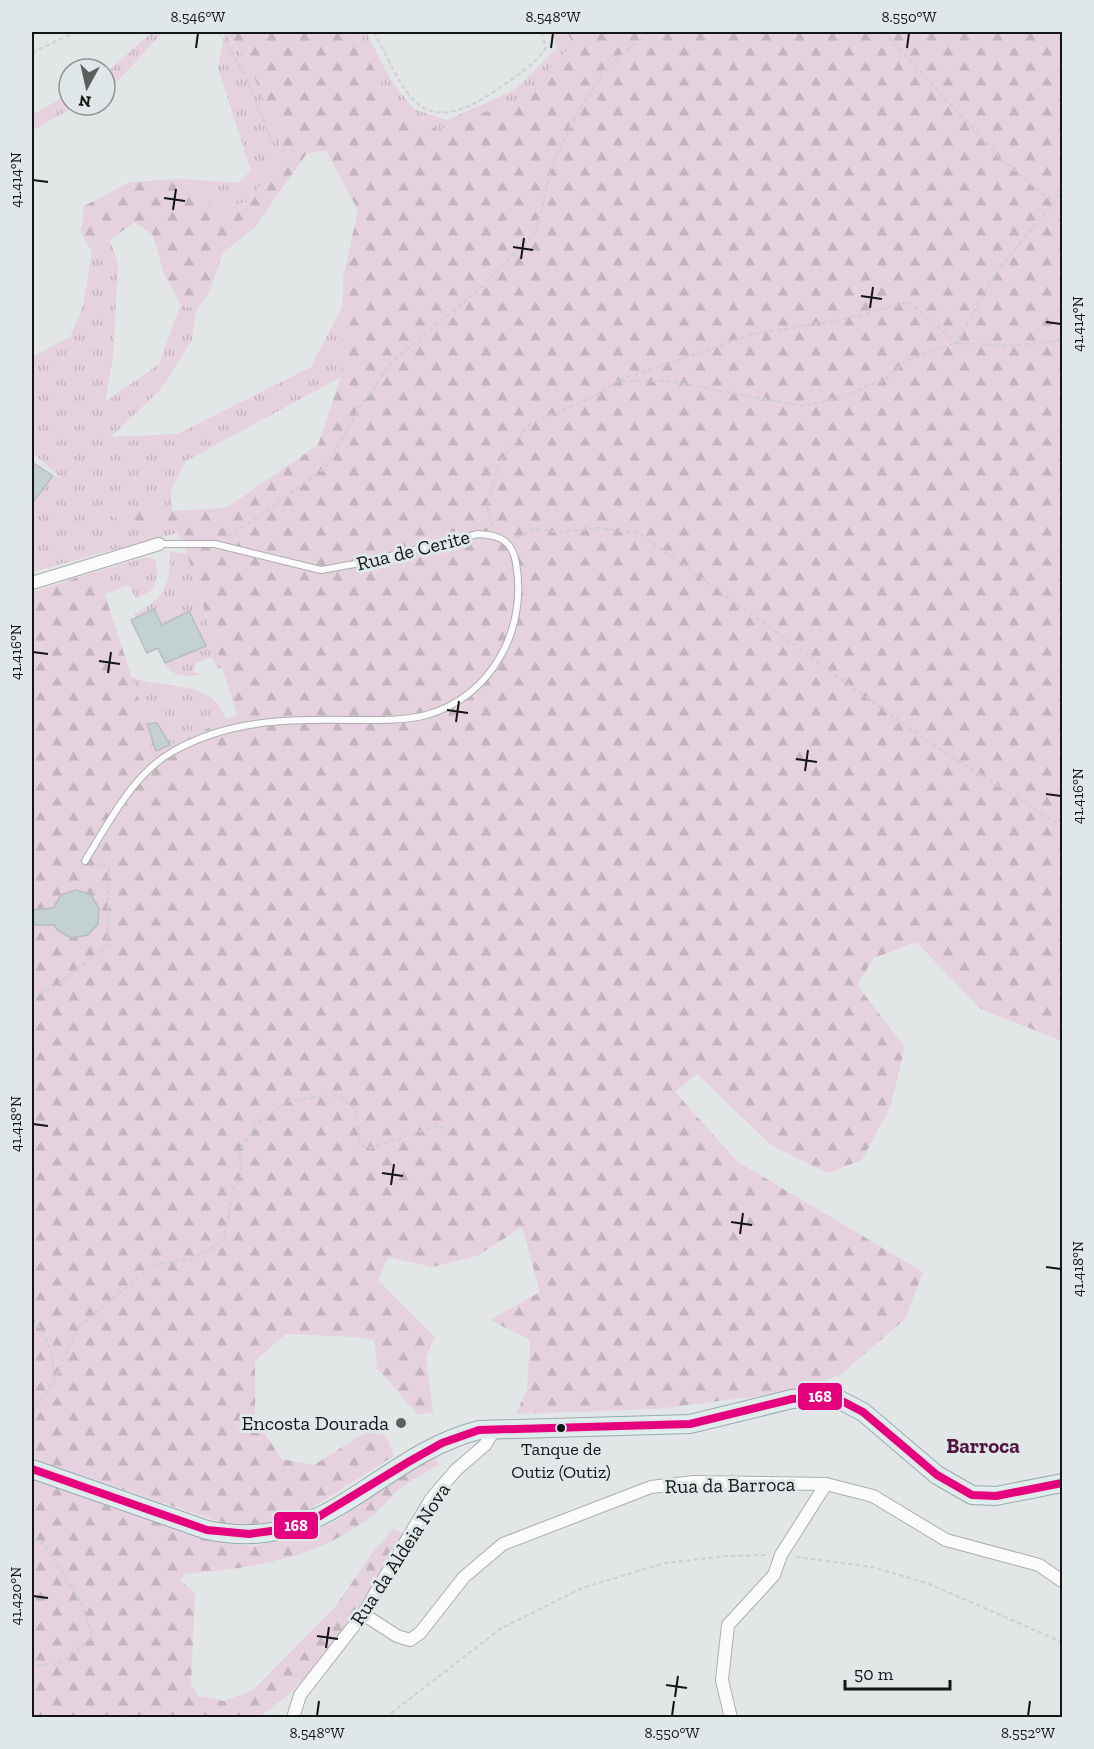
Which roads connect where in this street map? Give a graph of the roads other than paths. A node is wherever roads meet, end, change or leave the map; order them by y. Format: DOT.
graph roads {
  1 [pos="159,544"];
  2 [pos="32,583"];
  3 [pos="85,861"];
  4 [pos="496,1427"];
  5 [pos="38,1471"];
  6 [pos="1062,1483"];
  7 [pos="826,1484"];
  8 [pos="1062,1581"];
  9 [pos="363,1614"];
  10 [pos="293,1718"];
  11 [pos="731,1718"];
  1 -- 2 [label="street, Rua de Cerite"];
  1 -- 3 [label="lane, Rua de Cerite"];
  4 -- 5 [label="main road"];
  4 -- 6 [label="main road"];
  4 -- 9 [label="street, Rua da Aldeia Nova"];
  7 -- 8 [label="street, Rua da Barroca"];
  7 -- 9 [label="street, Rua da Barroca"];
  7 -- 11 [label="street"];
  9 -- 10 [label="street, Rua da Aldeia Nova"];
}
